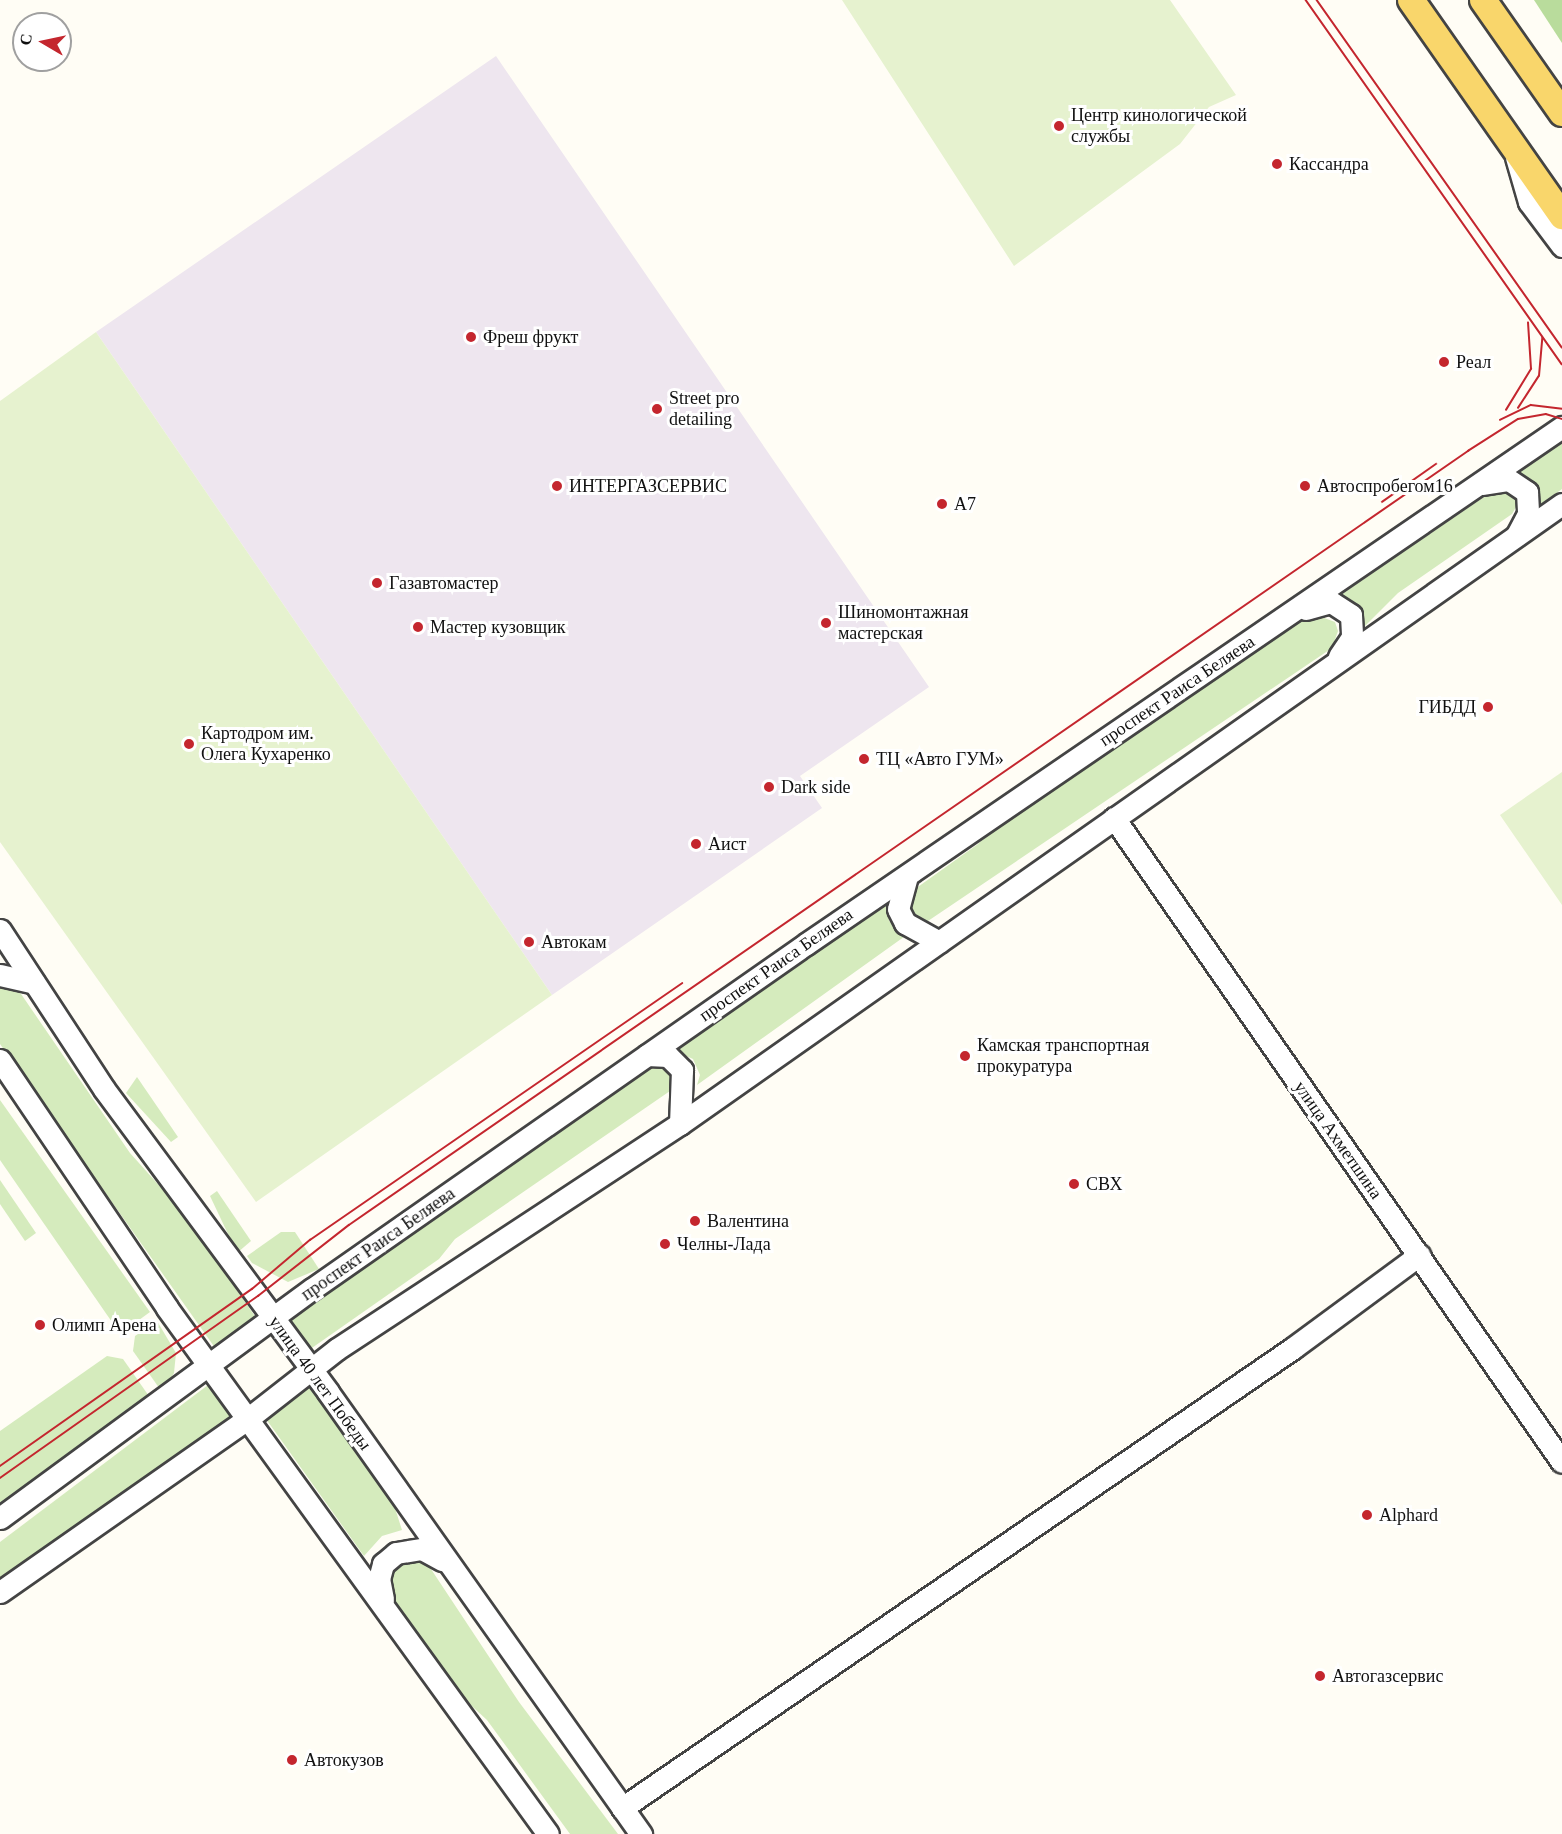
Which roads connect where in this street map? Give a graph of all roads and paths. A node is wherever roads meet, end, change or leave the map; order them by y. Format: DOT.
graph roads {
  1 [pos="1411,0"];
  2 [pos="1424,0"];
  3 [pos="1483,0"];
  4 [pos="1435,35"];
  5 [pos="1562,113"];
  6 [pos="1512,145"];
  7 [pos="1562,216"];
  8 [pos="1562,246"];
  9 [pos="1562,427"];
  10 [pos="1479,485"];
  11 [pos="1562,504"];
  12 [pos="1515,538"];
  13 [pos="1297,611"];
  14 [pos="1335,662"];
  15 [pos="1114,818"];
  16 [pos="907,876"];
  17 [pos="0,930"];
  18 [pos="939,942"];
  19 [pos="0,975"];
  20 [pos="34,983"];
  21 [pos="647,1055"];
  22 [pos="0,1060"];
  23 [pos="680,1124"];
  24 [pos="1419,1255"];
  25 [pos="274,1320"];
  26 [pos="212,1367"];
  27 [pos="311,1369"];
  28 [pos="250,1418"];
  29 [pos="1562,1462"];
  30 [pos="0,1518"];
  31 [pos="443,1560"];
  32 [pos="0,1592"];
  33 [pos="385,1605"];
  34 [pos="622,1808"];
  35 [pos="548,1834"];
  36 [pos="641,1834"];
  1 -- 4 [label="main road"];
  2 -- 4 [label="main road"];
  3 -- 5 [label="main road"];
  4 -- 6 [label="main road"];
  6 -- 7 [label="main road"];
  6 -- 8 [label="street"];
  9 -- 10 [label="street, проспект Раиса Беляева"];
  10 -- 12 [label="street"];
  10 -- 13 [label="street, проспект Раиса Беляева"];
  11 -- 12 [label="street"];
  12 -- 14 [label="street"];
  13 -- 14 [label="street"];
  13 -- 16 [label="street, проспект Раиса Беляева"];
  14 -- 15 [label="street"];
  15 -- 18 [label="street"];
  15 -- 24 [label="street, улица Ахметшина"];
  16 -- 18 [label="street"];
  16 -- 21 [label="street, проспект Раиса Беляева"];
  17 -- 20 [label="street, улица 40 лет Победы"];
  18 -- 23 [label="street"];
  19 -- 20 [label="street"];
  20 -- 25 [label="street, улица 40 лет Победы"];
  21 -- 23 [label="street"];
  21 -- 25 [label="street, проспект Раиса Беляева"];
  22 -- 26 [label="street"];
  23 -- 27 [label="street"];
  24 -- 29 [label="street, улица Ахметшина"];
  24 -- 34 [label="street"];
  25 -- 26 [label="street, проспект Раиса Беляева"];
  25 -- 27 [label="street, улица 40 лет Победы"];
  26 -- 28 [label="street"];
  26 -- 30 [label="street, проспект Раиса Беляева"];
  27 -- 28 [label="street"];
  27 -- 31 [label="street, улица 40 лет Победы"];
  28 -- 32 [label="street"];
  28 -- 33 [label="street"];
  31 -- 33 [label="street"];
  31 -- 34 [label="street, улица 40 лет Победы"];
  33 -- 35 [label="street"];
  34 -- 36 [label="street, улица 40 лет Победы"];
}
